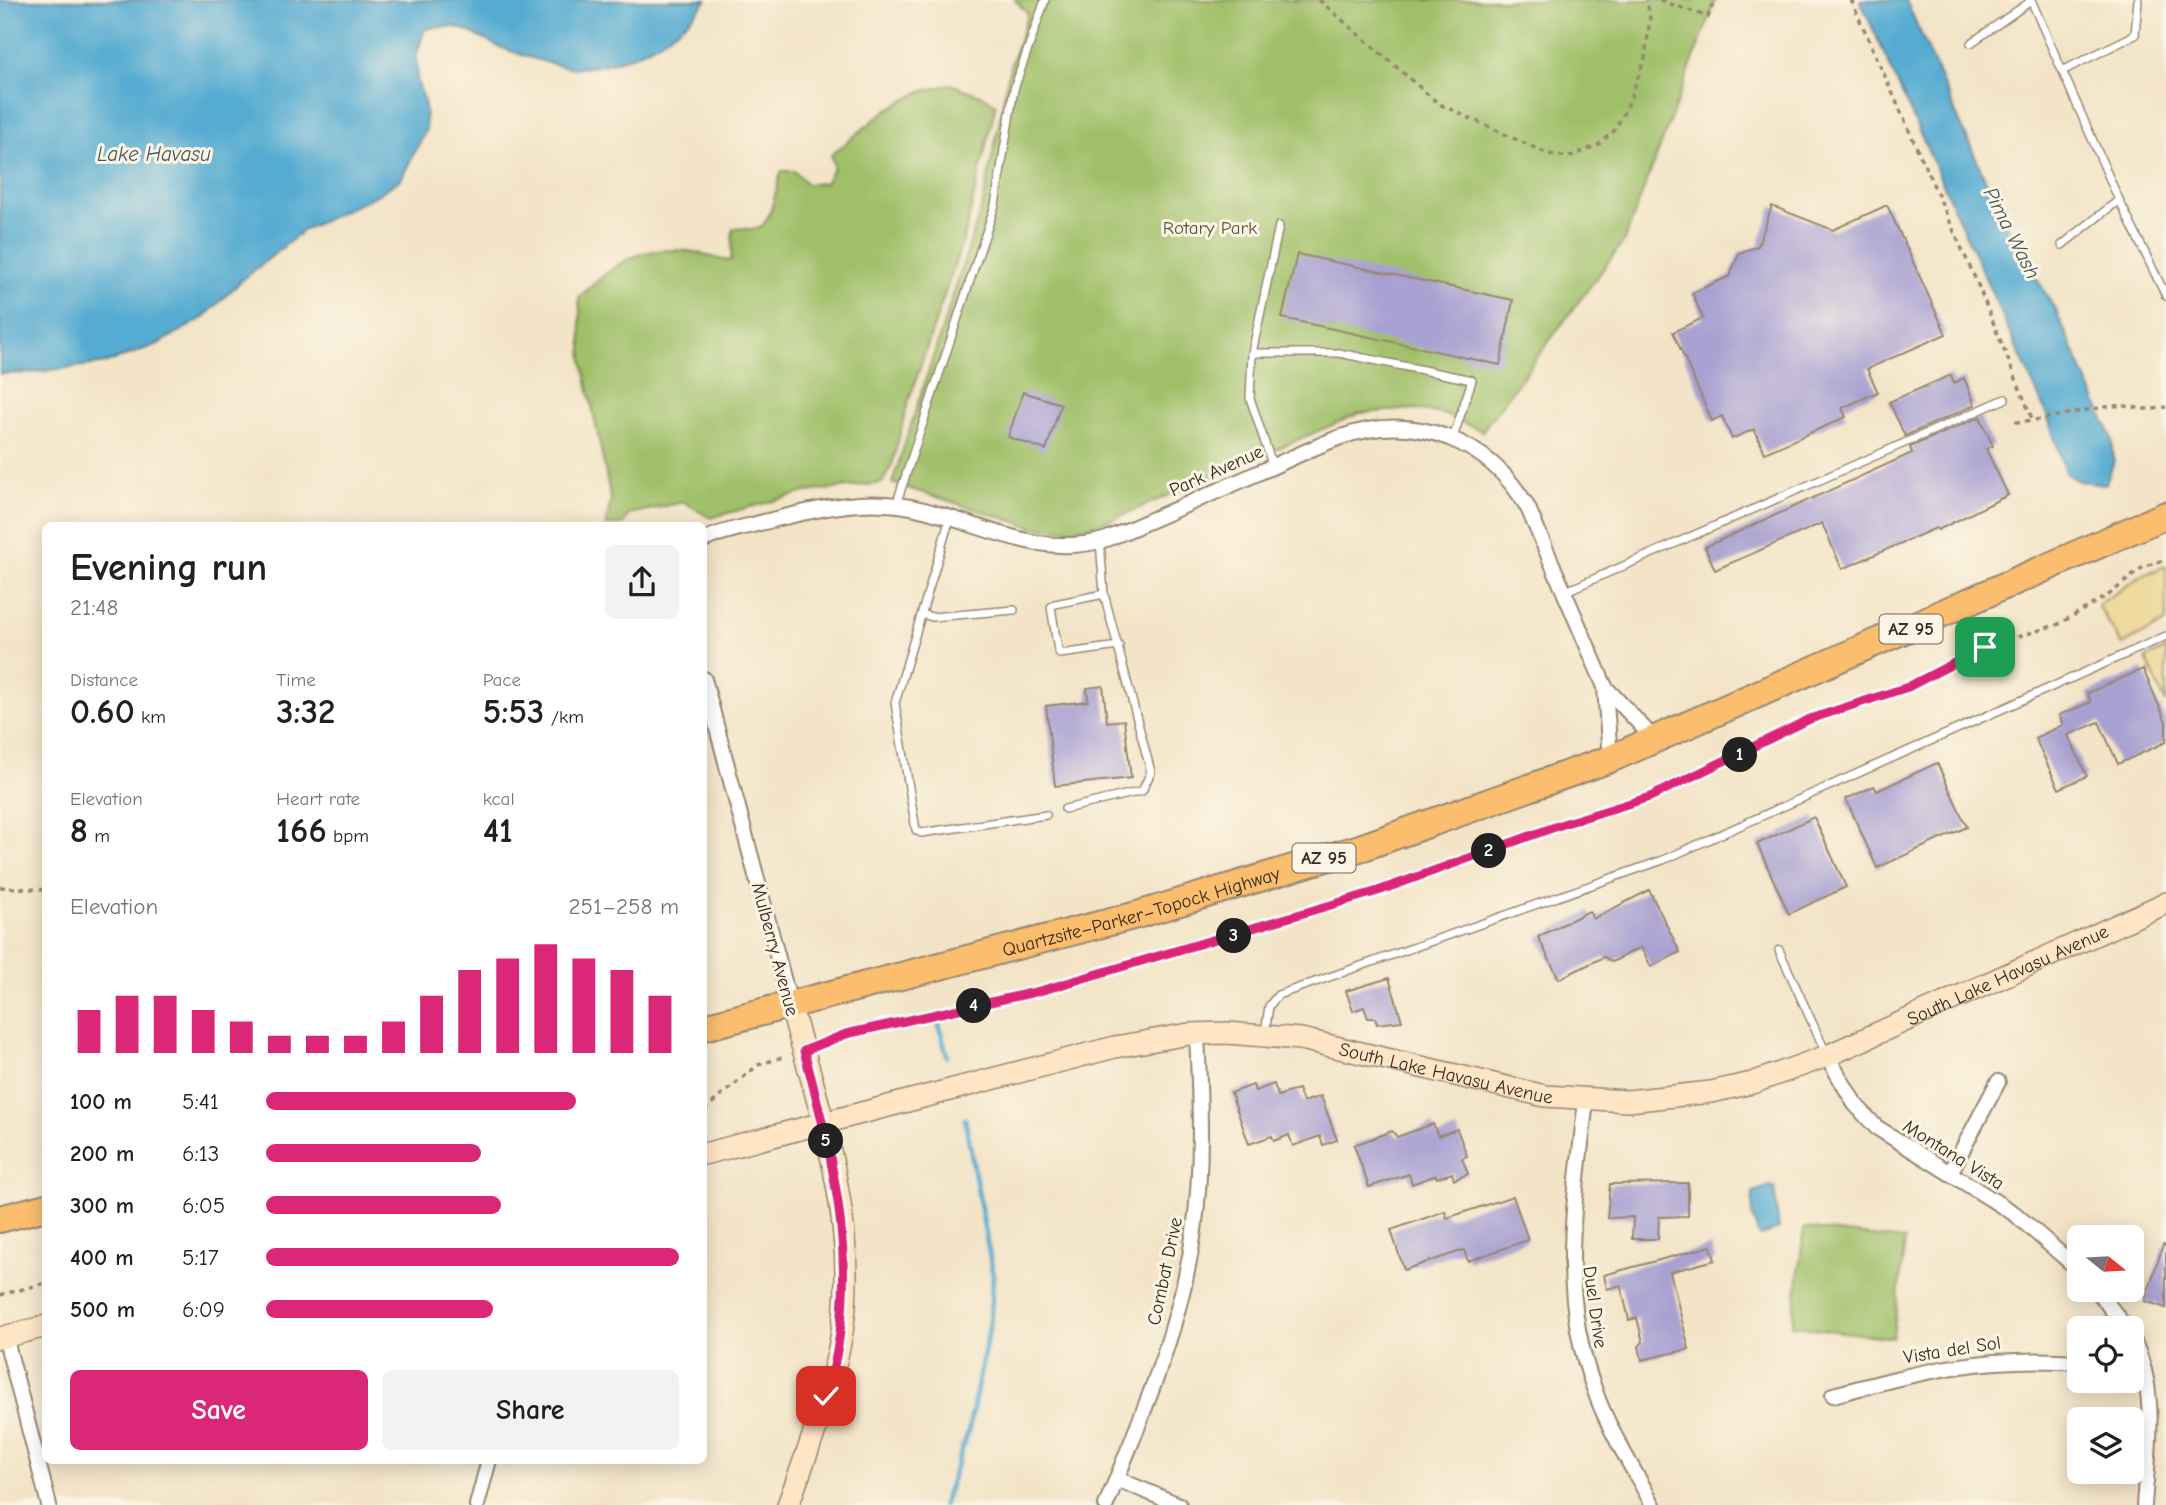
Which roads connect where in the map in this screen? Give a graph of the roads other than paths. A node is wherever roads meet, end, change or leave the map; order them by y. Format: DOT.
graph roads {
  1 [pos="1045,0"];
  2 [pos="2138,0"];
  3 [pos="2031,1"];
  4 [pos="1971,43"];
  5 [pos="2062,71"];
  6 [pos="2119,200"];
  7 [pos="1279,226"];
  8 [pos="2062,245"];
  9 [pos="2166,296"];
  10 [pos="1252,353"];
  11 [pos="2005,399"];
  12 [pos="1453,438"];
  13 [pos="1273,467"];
  14 [pos="896,505"];
  15 [pos="2166,516"];
  16 [pos="950,518"];
  17 [pos="707,539"];
  18 [pos="1100,541"];
  19 [pos="1564,592"];
  20 [pos="1104,594"];
  21 [pos="1014,610"];
  22 [pos="922,614"];
  23 [pos="2166,636"];
  24 [pos="1119,646"];
  25 [pos="1605,687"];
  26 [pos="707,690"];
  27 [pos="1655,740"];
  28 [pos="1610,759"];
  29 [pos="1065,809"];
  30 [pos="1046,815"];
  31 [pos="2166,903"];
  32 [pos="1779,950"];
  33 [pos="790,1004"];
  34 [pos="707,1026"];
  35 [pos="1197,1034"];
  36 [pos="1264,1035"];
  37 [pos="1827,1056"];
  38 [pos="1998,1082"];
  39 [pos="1587,1100"];
  40 [pos="823,1123"];
  41 [pos="707,1153"];
  42 [pos="1950,1173"];
  43 [pos="42,1208"];
  44 [pos="0,1219"];
  45 [pos="2067,1260"];
  46 [pos="2106,1302"];
  47 [pos="2117,1316"];
  48 [pos="42,1327"];
  49 [pos="2,1337"];
  50 [pos="2067,1361"];
  51 [pos="2144,1393"];
  52 [pos="1833,1395"];
  53 [pos="488,1464"];
  54 [pos="1117,1479"];
  55 [pos="49,1505"];
  56 [pos="477,1505"];
  57 [pos="788,1505"];
  58 [pos="1107,1505"];
  59 [pos="1179,1505"];
  60 [pos="1653,1505"];
  61 [pos="2144,1505"];
  1 -- 14 [label="lane"];
  2 -- 5 [label="lane"];
  3 -- 4 [label="lane"];
  3 -- 5 [label="lane"];
  5 -- 6 [label="lane"];
  6 -- 8 [label="lane"];
  6 -- 9 [label="lane"];
  7 -- 10 [label="lane"];
  10 -- 12 [label="lane"];
  10 -- 13 [label="lane"];
  11 -- 19 [label="lane"];
  12 -- 13 [label="street, Park Avenue"];
  12 -- 19 [label="street, Park Avenue"];
  13 -- 18 [label="street, Park Avenue"];
  14 -- 16 [label="street, Park Avenue"];
  14 -- 17 [label="street, Park Avenue"];
  15 -- 27 [label="highway, AZ 95"];
  16 -- 18 [label="street, Park Avenue"];
  16 -- 22 [label="lane"];
  18 -- 20 [label="lane"];
  19 -- 25 [label="street, Park Avenue"];
  20 -- 24 [label="lane"];
  20 -- 24 [label="lane"];
  21 -- 22 [label="lane"];
  22 -- 30 [label="lane"];
  23 -- 36 [label="lane"];
  24 -- 29 [label="lane"];
  25 -- 27 [label="street, Park Avenue"];
  25 -- 28 [label="street, Park Avenue"];
  26 -- 33 [label="street, Mulberry Avenue"];
  27 -- 28 [label="highway, AZ 95"];
  28 -- 33 [label="highway, Quartzsite–Parker–Topock Highway / AZ 95"];
  31 -- 37 [label="main road, South Lake Havasu Avenue"];
  32 -- 37 [label="lane"];
  33 -- 34 [label="highway, Quartzsite–Parker–Topock Highway / AZ 95"];
  33 -- 40 [label="main road, Mulberry Avenue"];
  35 -- 36 [label="main road, South Lake Havasu Avenue"];
  35 -- 40 [label="main road, South Lake Havasu Avenue"];
  35 -- 54 [label="street, Combat Drive"];
  36 -- 39 [label="main road, South Lake Havasu Avenue"];
  37 -- 39 [label="main road, South Lake Havasu Avenue"];
  37 -- 42 [label="street, Montana Vista"];
  38 -- 42 [label="street"];
  39 -- 60 [label="street, Duel Drive"];
  40 -- 41 [label="main road, South Lake Havasu Avenue"];
  40 -- 57 [label="main road, Mulberry Avenue"];
  42 -- 45 [label="street, Montana Vista"];
  43 -- 44 [label="highway"];
  46 -- 47 [label="street"];
  48 -- 49 [label="main road"];
  49 -- 55 [label="street"];
  50 -- 52 [label="street, Vista del Sol"];
  51 -- 61 [label="street"];
  53 -- 56 [label="street"];
  54 -- 58 [label="street, Combat Drive"];
  54 -- 59 [label="street"];
}
